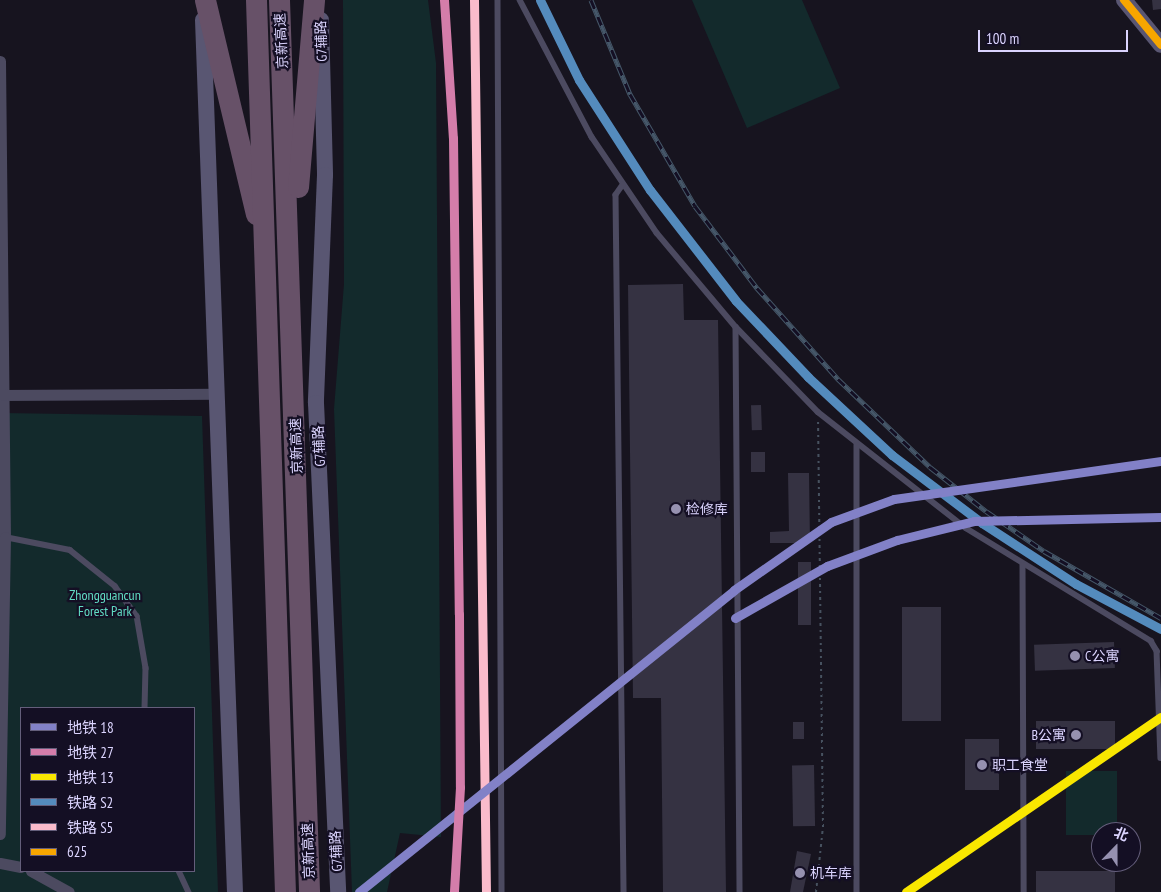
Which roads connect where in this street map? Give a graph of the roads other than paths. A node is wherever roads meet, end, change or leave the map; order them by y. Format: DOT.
graph roads {
  1 [pos="204,0"];
  2 [pos="256,0"];
  3 [pos="279,0"];
  4 [pos="314,0"];
  5 [pos="320,0"];
  6 [pos="498,0"];
  7 [pos="520,0"];
  8 [pos="1124,0"];
  9 [pos="1161,45"];
  10 [pos="0,60"];
  11 [pos="623,185"];
  12 [pos="268,265"];
  13 [pos="291,272"];
  14 [pos="736,327"];
  15 [pos="217,394"];
  16 [pos="2,395"];
  17 [pos="857,445"];
  18 [pos="3,537"];
  19 [pos="1023,565"];
  20 [pos="145,707"];
  21 [pos="1161,751"];
  22 [pos="1161,758"];
  23 [pos="0,834"];
  24 [pos="0,863"];
  25 [pos="20,867"];
  26 [pos="33,872"];
  27 [pos="179,872"];
  28 [pos="68,892"];
  29 [pos="188,892"];
  30 [pos="235,892"];
  31 [pos="285,892"];
  32 [pos="309,892"];
  33 [pos="338,892"];
  34 [pos="502,892"];
  35 [pos="624,892"];
  36 [pos="740,892"];
  37 [pos="857,892"];
  38 [pos="1024,892"];
  1 -- 12 [label="highway"];
  1 -- 15 [label="street"];
  2 -- 12 [label="highway, 京新高速"];
  3 -- 13 [label="highway, 京新高速"];
  4 -- 13 [label="highway"];
  5 -- 33 [label="street, G7辅路"];
  6 -- 34 [label="lane"];
  7 -- 11 [label="lane"];
  8 -- 9 [label="street"];
  10 -- 16 [label="street"];
  11 -- 14 [label="lane"];
  11 -- 35 [label="lane"];
  12 -- 31 [label="highway, 京新高速"];
  13 -- 32 [label="highway, 京新高速"];
  14 -- 17 [label="lane"];
  14 -- 36 [label="lane"];
  15 -- 16 [label="street"];
  15 -- 30 [label="street"];
  16 -- 18 [label="street"];
  17 -- 19 [label="lane"];
  17 -- 37 [label="lane"];
  18 -- 20 [label="lane"];
  18 -- 23 [label="street"];
  19 -- 21 [label="lane"];
  19 -- 38 [label="lane"];
  21 -- 22 [label="lane"];
  24 -- 25 [label="street"];
  26 -- 28 [label="street"];
  27 -- 29 [label="lane"];
}
